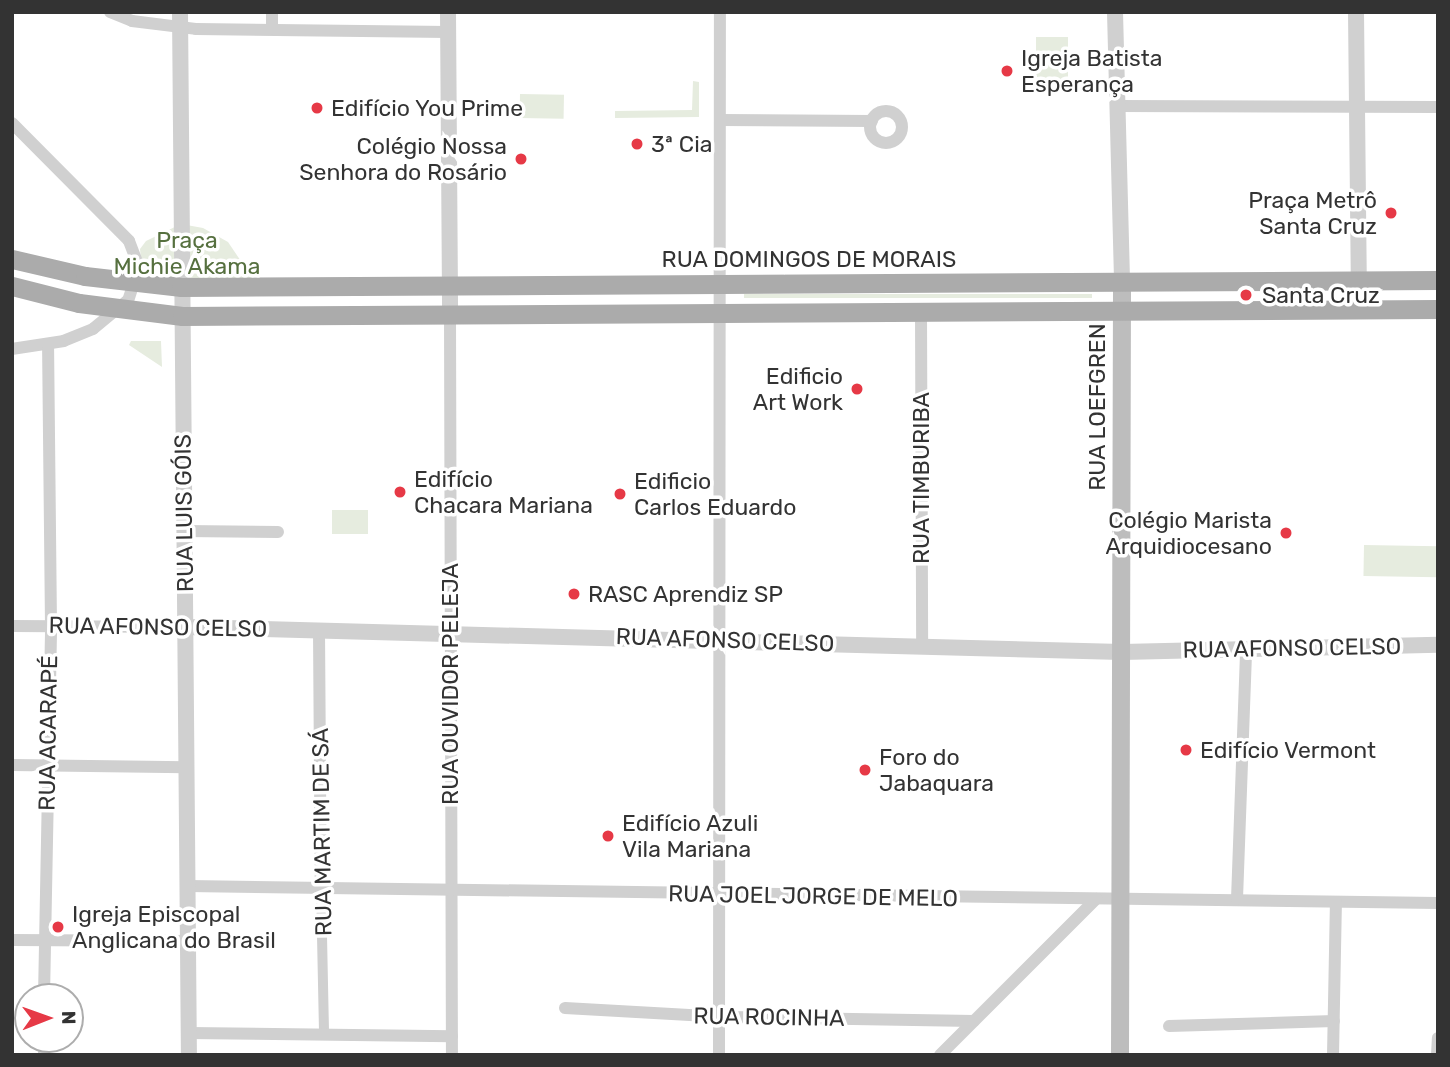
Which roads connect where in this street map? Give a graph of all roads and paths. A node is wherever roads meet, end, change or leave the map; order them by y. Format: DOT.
graph roads {
  1 [pos="110,12"];
  2 [pos="272,12"];
  3 [pos="448,12"];
  4 [pos="720,12"];
  5 [pos="1115,12"];
  6 [pos="1356,12"];
  7 [pos="180,20"];
  8 [pos="272,29"];
  9 [pos="448,32"];
  10 [pos="1117,106"];
  11 [pos="1357,107"];
  12 [pos="1438,107"];
  13 [pos="720,120"];
  14 [pos="872,121"];
  15 [pos="12,124"];
  16 [pos="12,259"];
  17 [pos="1359,280"];
  18 [pos="1438,280"];
  19 [pos="1122,282"];
  20 [pos="137,284"];
  21 [pos="722,284"];
  22 [pos="450,285"];
  23 [pos="12,286"];
  24 [pos="181,287"];
  25 [pos="1438,309"];
  26 [pos="120,310"];
  27 [pos="1122,310"];
  28 [pos="921,312"];
  29 [pos="450,314"];
  30 [pos="721,314"];
  31 [pos="181,316"];
  32 [pos="47,344"];
  33 [pos="12,349"];
  34 [pos="184,531"];
  35 [pos="278,532"];
  36 [pos="12,626"];
  37 [pos="51,626"];
  38 [pos="186,627"];
  39 [pos="319,630"];
  40 [pos="450,632"];
  41 [pos="720,640"];
  42 [pos="922,645"];
  43 [pos="1438,645"];
  44 [pos="1246,648"];
  45 [pos="1122,652"];
  46 [pos="12,765"];
  47 [pos="48,765"];
  48 [pos="186,767"];
  49 [pos="188,886"];
  50 [pos="321,888"];
  51 [pos="452,891"];
  52 [pos="719,895"];
  53 [pos="1096,899"];
  54 [pos="1119,899"];
  55 [pos="1237,900"];
  56 [pos="1336,902"];
  57 [pos="1438,903"];
  58 [pos="12,940"];
  59 [pos="45,940"];
  60 [pos="188,941"];
  61 [pos="44,983"];
  62 [pos="565,1008"];
  63 [pos="719,1017"];
  64 [pos="974,1021"];
  65 [pos="1334,1021"];
  66 [pos="1169,1026"];
  67 [pos="189,1033"];
  68 [pos="324,1035"];
  69 [pos="452,1036"];
  70 [pos="1438,1038"];
  71 [pos="190,1055"];
  72 [pos="452,1055"];
  73 [pos="719,1055"];
  74 [pos="940,1055"];
  75 [pos="1120,1055"];
  76 [pos="1333,1055"];
  77 [pos="1437,1055"];
  1 -- 7 [label="street"];
  2 -- 8 [label="street"];
  3 -- 9 [label="street"];
  4 -- 13 [label="street"];
  5 -- 10 [label="street, RUA LOEFGREN"];
  6 -- 11 [label="street"];
  7 -- 8 [label="street"];
  7 -- 24 [label="street, RUA LUIS GÓIS"];
  8 -- 9 [label="street"];
  9 -- 22 [label="street"];
  10 -- 11 [label="street"];
  10 -- 19 [label="street, RUA LOEFGREN"];
  11 -- 12 [label="street"];
  11 -- 17 [label="street"];
  13 -- 14 [label="street"];
  13 -- 21 [label="street"];
  15 -- 20 [label="street"];
  16 -- 20 [label="main road, RUA DOMINGOS DE MORAIS"];
  17 -- 18 [label="main road, RUA DOMINGOS DE MORAIS"];
  17 -- 19 [label="main road, RUA DOMINGOS DE MORAIS"];
  19 -- 21 [label="main road, RUA DOMINGOS DE MORAIS"];
  19 -- 27 [label="main road, RUA LOEFGREN"];
  20 -- 24 [label="main road, RUA DOMINGOS DE MORAIS"];
  20 -- 26 [label="street"];
  21 -- 22 [label="main road, RUA DOMINGOS DE MORAIS"];
  21 -- 30 [label="street"];
  22 -- 24 [label="main road, RUA DOMINGOS DE MORAIS"];
  22 -- 29 [label="street"];
  23 -- 26 [label="main road"];
  24 -- 31 [label="street, RUA LUIS GÓIS"];
  25 -- 27 [label="main road"];
  26 -- 31 [label="main road"];
  26 -- 32 [label="street"];
  27 -- 28 [label="main road"];
  27 -- 45 [label="main road, RUA LOEFGREN"];
  28 -- 30 [label="main road"];
  28 -- 42 [label="street, RUA TIMBURIBA"];
  29 -- 30 [label="main road"];
  29 -- 31 [label="main road"];
  29 -- 40 [label="street, RUA OUVIDOR PELEJA"];
  30 -- 41 [label="street"];
  31 -- 34 [label="street, RUA LUIS GÓIS"];
  32 -- 33 [label="street"];
  32 -- 37 [label="street, RUA ACARAPÉ"];
  34 -- 35 [label="street"];
  34 -- 38 [label="street, RUA LUIS GÓIS"];
  36 -- 37 [label="street, RUA AFONSO CELSO"];
  37 -- 38 [label="street, RUA AFONSO CELSO"];
  37 -- 47 [label="street, RUA ACARAPÉ"];
  38 -- 39 [label="street, RUA AFONSO CELSO"];
  38 -- 48 [label="street, RUA LUIS GÓIS"];
  39 -- 40 [label="street, RUA AFONSO CELSO"];
  39 -- 50 [label="street, RUA MARTIM DE SÁ"];
  40 -- 41 [label="street, RUA AFONSO CELSO"];
  40 -- 51 [label="street, RUA OUVIDOR PELEJA"];
  41 -- 42 [label="street, RUA AFONSO CELSO"];
  41 -- 52 [label="street"];
  42 -- 45 [label="street, RUA AFONSO CELSO"];
  43 -- 44 [label="street, RUA AFONSO CELSO"];
  44 -- 45 [label="street, RUA AFONSO CELSO"];
  44 -- 55 [label="street"];
  45 -- 54 [label="main road, RUA LOEFGREN"];
  46 -- 47 [label="street"];
  47 -- 48 [label="street"];
  47 -- 59 [label="street, RUA ACARAPÉ"];
  48 -- 49 [label="street, RUA LUIS GÓIS"];
  49 -- 50 [label="street, RUA JOEL JORGE DE MELO"];
  49 -- 60 [label="street, RUA LUIS GÓIS"];
  50 -- 51 [label="street, RUA JOEL JORGE DE MELO"];
  50 -- 68 [label="street, RUA MARTIM DE SÁ"];
  51 -- 52 [label="street, RUA JOEL JORGE DE MELO"];
  51 -- 69 [label="street, RUA OUVIDOR PELEJA"];
  52 -- 53 [label="street, RUA JOEL JORGE DE MELO"];
  52 -- 63 [label="street"];
  53 -- 54 [label="street, RUA JOEL JORGE DE MELO"];
  53 -- 64 [label="street"];
  54 -- 55 [label="street, RUA JOEL JORGE DE MELO"];
  54 -- 75 [label="main road, RUA LOEFGREN"];
  55 -- 56 [label="street, RUA JOEL JORGE DE MELO"];
  56 -- 57 [label="street, RUA JOEL JORGE DE MELO"];
  56 -- 65 [label="street"];
  58 -- 59 [label="street"];
  59 -- 60 [label="street"];
  59 -- 61 [label="street, RUA ACARAPÉ"];
  60 -- 67 [label="street, RUA LUIS GÓIS"];
  62 -- 63 [label="street, RUA ROCINHA"];
  63 -- 64 [label="street, RUA ROCINHA"];
  63 -- 73 [label="street"];
  64 -- 74 [label="street"];
  65 -- 66 [label="street"];
  65 -- 76 [label="street"];
  67 -- 68 [label="street"];
  67 -- 71 [label="street, RUA LUIS GÓIS"];
  68 -- 69 [label="street"];
  69 -- 72 [label="street, RUA OUVIDOR PELEJA"];
  70 -- 77 [label="street"];
}
